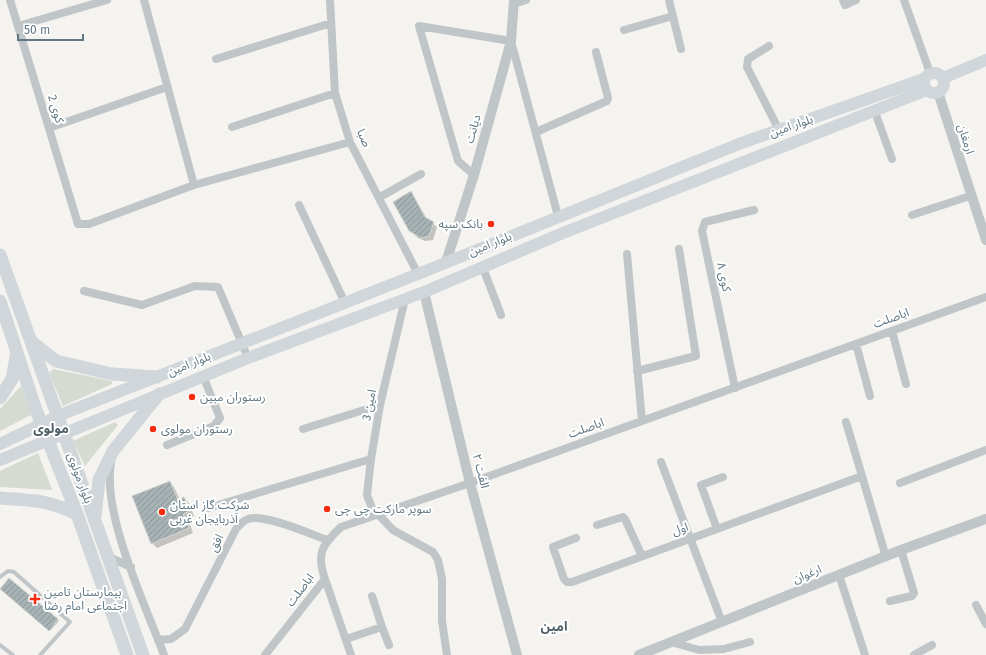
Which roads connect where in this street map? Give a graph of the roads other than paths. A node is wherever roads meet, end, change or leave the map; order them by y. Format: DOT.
graph roads {
  1 [pos="10,0"];
  2 [pos="107,0"];
  3 [pos="144,0"];
  4 [pos="330,0"];
  5 [pos="526,0"];
  6 [pos="843,0"];
  7 [pos="856,0"];
  8 [pos="904,0"];
  9 [pos="672,1"];
  10 [pos="514,2"];
  11 [pos="673,16"];
  12 [pos="331,23"];
  13 [pos="18,26"];
  14 [pos="624,30"];
  15 [pos="511,42"];
  16 [pos="769,46"];
  17 [pos="682,49"];
  18 [pos="596,52"];
  19 [pos="216,59"];
  20 [pos="986,60"];
  21 [pos="930,84"];
  22 [pos="168,87"];
  23 [pos="335,93"];
  24 [pos="875,112"];
  25 [pos="232,127"];
  26 [pos="49,128"];
  27 [pos="779,130"];
  28 [pos="536,132"];
  29 [pos="350,142"];
  30 [pos="892,159"];
  31 [pos="421,174"];
  32 [pos="474,175"];
  33 [pos="194,185"];
  34 [pos="970,196"];
  35 [pos="380,197"];
  36 [pos="299,205"];
  37 [pos="754,210"];
  38 [pos="912,215"];
  39 [pos="558,216"];
  40 [pos="563,233"];
  41 [pos="986,240"];
  42 [pos="679,249"];
  43 [pos="627,254"];
  44 [pos="0,255"];
  45 [pos="446,262"];
  46 [pos="483,268"];
  47 [pos="418,274"];
  48 [pos="84,291"];
  49 [pos="424,292"];
  50 [pos="986,297"];
  51 [pos="405,299"];
  52 [pos="0,301"];
  53 [pos="345,303"];
  54 [pos="500,315"];
  55 [pos="892,331"];
  56 [pos="32,342"];
  57 [pos="242,343"];
  58 [pos="856,344"];
  59 [pos="17,350"];
  60 [pos="248,358"];
  61 [pos="637,371"];
  62 [pos="203,376"];
  63 [pos="157,377"];
  64 [pos="906,384"];
  65 [pos="734,388"];
  66 [pos="159,394"];
  67 [pos="870,396"];
  68 [pos="0,398"];
  69 [pos="380,405"];
  70 [pos="58,417"];
  71 [pos="642,421"];
  72 [pos="846,422"];
  73 [pos="41,424"];
  74 [pos="303,429"];
  75 [pos="64,433"];
  76 [pos="48,441"];
  77 [pos="0,444"];
  78 [pos="167,445"];
  79 [pos="986,450"];
  80 [pos="113,451"];
  81 [pos="371,459"];
  82 [pos="0,460"];
  83 [pos="661,462"];
  84 [pos="723,476"];
  85 [pos="862,476"];
  86 [pos="470,483"];
  87 [pos="900,483"];
  88 [pos="0,498"];
  89 [pos="208,508"];
  90 [pos="77,514"];
  91 [pos="378,514"];
  92 [pos="95,518"];
  93 [pos="986,519"];
  94 [pos="597,525"];
  95 [pos="717,529"];
  96 [pos="576,538"];
  97 [pos="690,538"];
  98 [pos="327,540"];
  99 [pos="901,550"];
  100 [pos="642,556"];
  101 [pos="109,557"];
  102 [pos="886,557"];
  103 [pos="130,567"];
  104 [pos="839,575"];
  105 [pos="0,577"];
  106 [pos="325,579"];
  107 [pos="372,596"];
  108 [pos="890,601"];
  109 [pos="976,605"];
  110 [pos="722,622"];
  111 [pos="986,624"];
  112 [pos="382,627"];
  113 [pos="346,639"];
  114 [pos="158,640"];
  115 [pos="671,642"];
  116 [pos="750,642"];
  117 [pos="0,645"];
  118 [pos="389,645"];
  119 [pos="932,645"];
  120 [pos="725,652"];
  121 [pos="12,655"];
  122 [pos="40,655"];
  123 [pos="127,655"];
  124 [pos="143,655"];
  125 [pos="164,655"];
  126 [pos="265,655"];
  127 [pos="351,655"];
  128 [pos="446,655"];
  129 [pos="517,655"];
  130 [pos="639,655"];
  131 [pos="865,655"];
  132 [pos="914,655"];
  1 -- 13 [label="street, کوی 2"];
  2 -- 13 [label="street"];
  3 -- 22 [label="street"];
  4 -- 12 [label="street, صبا"];
  5 -- 10 [label="street"];
  6 -- 7 [label="street"];
  8 -- 21 [label="street"];
  9 -- 11 [label="street"];
  10 -- 15 [label="street, دیانت"];
  11 -- 14 [label="street"];
  11 -- 17 [label="street"];
  12 -- 19 [label="street"];
  12 -- 23 [label="street, صبا"];
  13 -- 26 [label="street, کوی 2"];
  15 -- 28 [label="street"];
  15 -- 32 [label="street, دیانت"];
  15 -- 32 [label="street"];
  16 -- 27 [label="street"];
  18 -- 28 [label="street"];
  20 -- 21 [label="main road"];
  21 -- 24 [label="main road, بلوار امین"];
  21 -- 27 [label="main road, بلوار امین"];
  21 -- 34 [label="street, ارمغان"];
  22 -- 26 [label="street"];
  22 -- 33 [label="street"];
  23 -- 25 [label="street"];
  23 -- 29 [label="street, صبا"];
  24 -- 30 [label="street"];
  24 -- 40 [label="main road, بلوار امین"];
  26 -- 33 [label="street, کوی 2"];
  27 -- 39 [label="main road, بلوار امین"];
  28 -- 39 [label="street"];
  29 -- 33 [label="street"];
  29 -- 35 [label="street, صبا"];
  31 -- 35 [label="street"];
  32 -- 45 [label="street, دیانت"];
  34 -- 38 [label="street"];
  34 -- 41 [label="street, ارمغان"];
  35 -- 47 [label="street, صبا"];
  36 -- 53 [label="street"];
  37 -- 65 [label="street, کوی ۸"];
  39 -- 40 [label="main road"];
  39 -- 45 [label="main road, بلوار امین"];
  40 -- 46 [label="main road, بلوار امین"];
  42 -- 61 [label="street"];
  43 -- 61 [label="street"];
  44 -- 56 [label="main road, بلوار مولوی"];
  45 -- 47 [label="main road, بلوار امین"];
  46 -- 49 [label="main road, بلوار امین"];
  46 -- 54 [label="street"];
  47 -- 53 [label="main road, بلوار امین"];
  48 -- 57 [label="street"];
  49 -- 51 [label="main road, بلوار امین"];
  49 -- 86 [label="street, الفت ۲"];
  50 -- 55 [label="street, اباصلت"];
  51 -- 60 [label="main road, بلوار امین"];
  51 -- 69 [label="street, امین 3"];
  52 -- 59 [label="main road, بلوار مولوی"];
  53 -- 57 [label="main road, بلوار امین"];
  55 -- 58 [label="street, اباصلت"];
  55 -- 64 [label="street"];
  56 -- 63 [label="main road"];
  56 -- 70 [label="main road, بلوار مولوی"];
  57 -- 60 [label="street"];
  57 -- 63 [label="main road, بلوار امین"];
  58 -- 65 [label="street, اباصلت"];
  58 -- 67 [label="street"];
  59 -- 68 [label="main road"];
  59 -- 73 [label="main road, بلوار مولوی"];
  60 -- 62 [label="main road, بلوار امین"];
  61 -- 71 [label="street"];
  62 -- 66 [label="main road, بلوار امین"];
  62 -- 78 [label="street"];
  63 -- 70 [label="main road, بلوار امین"];
  65 -- 71 [label="street, اباصلت"];
  66 -- 75 [label="main road, بلوار امین"];
  66 -- 80 [label="main road"];
  69 -- 74 [label="street"];
  69 -- 81 [label="street, امین 3"];
  70 -- 73 [label="main road, بلوار امین"];
  70 -- 75 [label="main road, بلوار مولوی"];
  71 -- 86 [label="street, اباصلت"];
  72 -- 85 [label="street"];
  73 -- 76 [label="main road, بلوار مولوی"];
  73 -- 77 [label="main road, بلوار امین"];
  75 -- 76 [label="main road, بلوار امین"];
  75 -- 92 [label="main road, بلوار مولوی"];
  76 -- 82 [label="main road, بلوار امین"];
  76 -- 90 [label="main road, بلوار مولوی"];
  79 -- 87 [label="street"];
  80 -- 92 [label="main road"];
  80 -- 103 [label="street"];
  81 -- 89 [label="street"];
  81 -- 91 [label="street, امین 3"];
  83 -- 97 [label="street"];
  84 -- 95 [label="street"];
  85 -- 95 [label="street, اول"];
  85 -- 102 [label="street"];
  86 -- 91 [label="street, اباصلت"];
  86 -- 129 [label="street, الفت ۲"];
  88 -- 90 [label="main road"];
  90 -- 123 [label="main road, بلوار مولوی"];
  91 -- 98 [label="street, اباصلت"];
  91 -- 128 [label="street, امین 3"];
  92 -- 101 [label="main road, بلوار مولوی"];
  93 -- 99 [label="street, ارغوان"];
  94 -- 100 [label="street"];
  95 -- 97 [label="street, اول"];
  96 -- 100 [label="street, اول"];
  97 -- 100 [label="street, اول"];
  97 -- 110 [label="street"];
  98 -- 106 [label="street, اباصلت"];
  98 -- 114 [label="street, افق"];
  99 -- 102 [label="street, ارغوان"];
  99 -- 108 [label="street"];
  101 -- 103 [label="street"];
  101 -- 124 [label="main road, بلوار مولوی"];
  102 -- 104 [label="street, ارغوان"];
  103 -- 114 [label="street"];
  104 -- 110 [label="street, ارغوان"];
  104 -- 131 [label="street"];
  105 -- 122 [label="lane"];
  106 -- 113 [label="street"];
  106 -- 126 [label="street, اباصلت"];
  107 -- 112 [label="street"];
  109 -- 111 [label="street"];
  110 -- 115 [label="street, ارغوان"];
  112 -- 113 [label="street"];
  112 -- 118 [label="street"];
  113 -- 127 [label="street"];
  114 -- 125 [label="street"];
  115 -- 120 [label="street"];
  115 -- 130 [label="street, ارغوان"];
  116 -- 120 [label="street"];
  117 -- 121 [label="lane"];
  119 -- 132 [label="street"];
}
